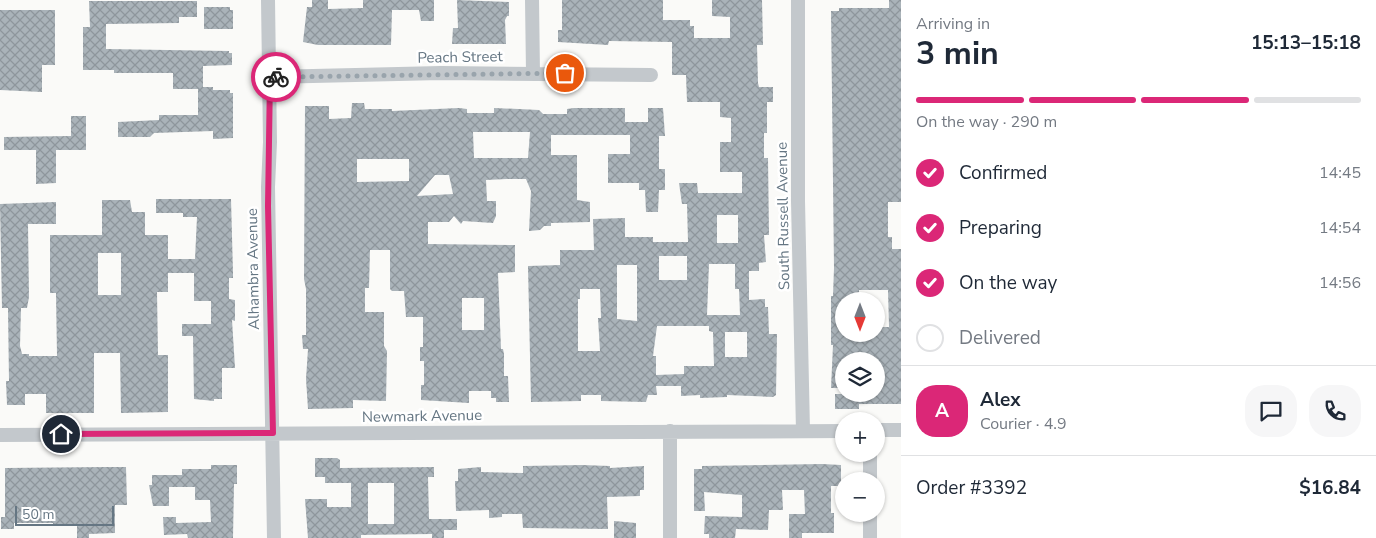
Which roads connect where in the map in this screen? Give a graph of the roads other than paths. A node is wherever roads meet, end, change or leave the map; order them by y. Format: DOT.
graph roads {
  1 [pos="268,0"];
  2 [pos="532,0"];
  3 [pos="798,0"];
  4 [pos="533,73"];
  5 [pos="651,75"];
  6 [pos="270,77"];
  7 [pos="885,430"];
  8 [pos="901,430"];
  9 [pos="670,431"];
  10 [pos="803,431"];
  11 [pos="835,431"];
  12 [pos="273,433"];
  13 [pos="0,435"];
  14 [pos="870,522"];
  15 [pos="274,538"];
  16 [pos="670,538"];
  17 [pos="870,538"];
  1 -- 6 [label="street, Alhambra Avenue"];
  2 -- 4 [label="street"];
  3 -- 10 [label="street, South Russell Avenue"];
  4 -- 5 [label="street, Peach Street"];
  4 -- 6 [label="street, Peach Street"];
  6 -- 12 [label="street, Alhambra Avenue"];
  7 -- 8 [label="street"];
  9 -- 10 [label="street, Newmark Avenue"];
  9 -- 12 [label="street, Newmark Avenue"];
  9 -- 16 [label="street"];
  10 -- 11 [label="street, Newmark Avenue"];
  12 -- 13 [label="street, Newmark Avenue"];
  12 -- 15 [label="street, Alhambra Avenue"];
  14 -- 17 [label="street"];
}
